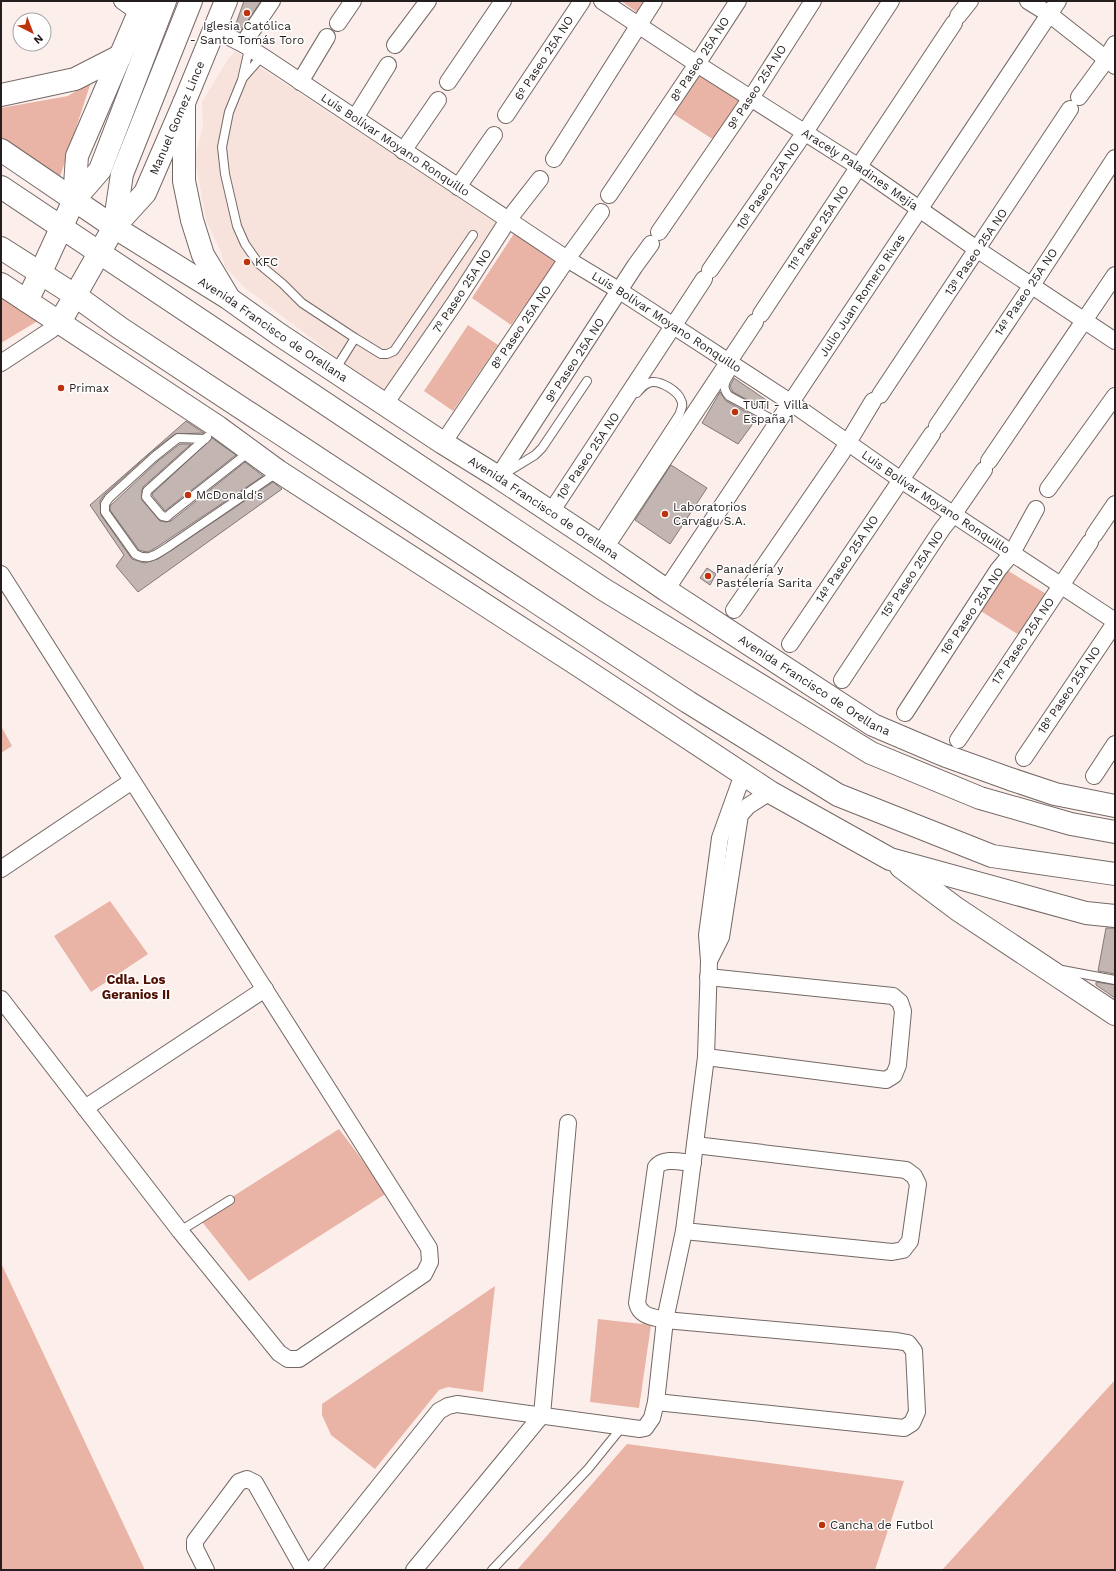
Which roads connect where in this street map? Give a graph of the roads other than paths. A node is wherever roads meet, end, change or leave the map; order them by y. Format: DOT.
graph roads {
  1 [pos="165,1"];
  2 [pos="191,1"];
  3 [pos="226,1"];
  4 [pos="272,1"];
  5 [pos="353,1"];
  6 [pos="428,1"];
  7 [pos="503,1"];
  8 [pos="582,1"];
  9 [pos="602,1"];
  10 [pos="654,1"];
  11 [pos="738,1"];
  12 [pos="813,1"];
  13 [pos="891,1"];
  14 [pos="970,1"];
  15 [pos="1028,1"];
  16 [pos="1058,1"];
  17 [pos="135,5"];
  18 [pos="1049,14"];
  19 [pos="338,24"];
  20 [pos="638,25"];
  21 [pos="215,30"];
  22 [pos="327,37"];
  23 [pos="1115,44"];
  24 [pos="395,45"];
  25 [pos="251,50"];
  26 [pos="120,56"];
  27 [pos="1110,63"];
  28 [pos="697,64"];
  29 [pos="388,65"];
  30 [pos="242,80"];
  31 [pos="300,82"];
  32 [pos="448,82"];
  33 [pos="1,95"];
  34 [pos="751,98"];
  35 [pos="438,100"];
  36 [pos="184,103"];
  37 [pos="506,115"];
  38 [pos="355,118"];
  39 [pos="805,132"];
  40 [pos="494,135"];
  41 [pos="1,150"];
  42 [pos="403,150"];
  43 [pos="1115,158"];
  44 [pos="554,159"];
  45 [pos="859,167"];
  46 [pos="540,179"];
  47 [pos="1,187"];
  48 [pos="458,187"];
  49 [pos="609,195"];
  50 [pos="74,200"];
  51 [pos="920,208"];
  52 [pos="601,212"];
  53 [pos="508,220"];
  54 [pos="62,227"];
  55 [pos="114,227"];
  56 [pos="473,235"];
  57 [pos="1,248"];
  58 [pos="978,250"];
  59 [pos="100,253"];
  60 [pos="567,259"];
  61 [pos="40,274"];
  62 [pos="1115,275"];
  63 [pos="1,284"];
  64 [pos="1032,286"];
  65 [pos="620,291"];
  66 [pos="76,296"];
  67 [pos="228,298"];
  68 [pos="26,301"];
  69 [pos="1084,321"];
  70 [pos="60,322"];
  71 [pos="674,326"];
  72 [pos="356,338"];
  73 [pos="1115,341"];
  74 [pos="1,363"];
  75 [pos="731,364"];
  76 [pos="334,371"];
  77 [pos="587,381"];
  78 [pos="1115,396"];
  79 [pos="790,402"];
  80 [pos="385,404"];
  81 [pos="777,422"];
  82 [pos="211,433"];
  83 [pos="444,443"];
  84 [pos="847,443"];
  85 [pos="250,452"];
  86 [pos="278,471"];
  87 [pos="498,477"];
  88 [pos="900,480"];
  89 [pos="1048,489"];
  90 [pos="1115,504"];
  91 [pos="1036,509"];
  92 [pos="554,514"];
  93 [pos="953,515"];
  94 [pos="601,545"];
  95 [pos="1012,553"];
  96 [pos="1,574"];
  97 [pos="1060,585"];
  98 [pos="666,590"];
  99 [pos="734,610"];
  100 [pos="1115,622"];
  101 [pos="790,644"];
  102 [pos="842,680"];
  103 [pos="905,712"];
  104 [pos="958,740"];
  105 [pos="1115,744"];
  106 [pos="1024,758"];
  107 [pos="743,774"];
  108 [pos="1094,776"];
  109 [pos="132,781"];
  110 [pos="770,792"];
  111 [pos="1115,806"];
  112 [pos="734,814"];
  113 [pos="1115,832"];
  114 [pos="890,859"];
  115 [pos="1,869"];
  116 [pos="1115,874"];
  117 [pos="1115,916"];
  118 [pos="1041,965"];
  119 [pos="708,977"];
  120 [pos="1115,980"];
  121 [pos="265,989"];
  122 [pos="1,998"];
  123 [pos="1115,1014"];
  124 [pos="706,1057"];
  125 [pos="85,1108"];
  126 [pos="568,1123"];
  127 [pos="695,1145"];
  128 [pos="693,1163"];
  129 [pos="230,1200"];
  130 [pos="180,1231"];
  131 [pos="684,1231"];
  132 [pos="665,1320"];
  133 [pos="656,1402"];
  134 [pos="542,1415"];
  135 [pos="622,1427"];
  136 [pos="206,1570"];
  137 [pos="304,1570"];
  138 [pos="312,1570"];
  139 [pos="414,1570"];
  140 [pos="492,1570"];
  1 -- 50 [label="main road"];
  2 -- 55 [label="main road, Manuel Gomez Lince"];
  3 -- 21 [label="main road, Manuel Gomez Lince"];
  4 -- 25 [label="street"];
  5 -- 19 [label="street"];
  6 -- 24 [label="street"];
  7 -- 32 [label="street"];
  8 -- 37 [label="street, 6º Paseo 25A NO"];
  9 -- 20 [label="street, Aracely Paladines Mejía"];
  10 -- 20 [label="street"];
  11 -- 28 [label="street, 8º Paseo 25A NO"];
  12 -- 34 [label="street, 9º Paseo 25A NO"];
  13 -- 39 [label="street, 10º Paseo 25A NO"];
  14 -- 45 [label="street, 11º Paseo 25A NO"];
  15 -- 18 [label="street"];
  16 -- 18 [label="street, Julio Juan Romero Rivas"];
  17 -- 26 [label="main road"];
  18 -- 27 [label="street"];
  18 -- 51 [label="street, Julio Juan Romero Rivas"];
  20 -- 28 [label="street, Aracely Paladines Mejía"];
  20 -- 44 [label="street"];
  21 -- 25 [label="street, Luis Bolívar Moyano Ronquillo"];
  21 -- 36 [label="main road, Manuel Gomez Lince"];
  22 -- 31 [label="street"];
  23 -- 27 [label="street, 13º Paseo 25A NO"];
  25 -- 30 [label="lane"];
  25 -- 30 [label="lane"];
  25 -- 31 [label="street, Luis Bolívar Moyano Ronquillo"];
  26 -- 33 [label="main road"];
  26 -- 50 [label="main road"];
  27 -- 58 [label="street, 13º Paseo 25A NO"];
  28 -- 34 [label="street, Aracely Paladines Mejía"];
  28 -- 49 [label="street, 8º Paseo 25A NO"];
  29 -- 38 [label="street"];
  30 -- 72 [label="lane"];
  31 -- 38 [label="street, Luis Bolívar Moyano Ronquillo"];
  34 -- 39 [label="street, Aracely Paladines Mejía"];
  34 -- 65 [label="street, 9º Paseo 25A NO"];
  35 -- 42 [label="street"];
  36 -- 55 [label="main road, Manuel Gomez Lince"];
  36 -- 67 [label="main road"];
  38 -- 42 [label="street, Luis Bolívar Moyano Ronquillo"];
  39 -- 45 [label="street, Aracely Paladines Mejía"];
  39 -- 71 [label="street, 10º Paseo 25A NO"];
  40 -- 48 [label="street"];
  41 -- 50 [label="main road, Avenida Francisco de Orellana"];
  42 -- 48 [label="street, Luis Bolívar Moyano Ronquillo"];
  43 -- 64 [label="street, 14º Paseo 25A NO"];
  45 -- 51 [label="street, Aracely Paladines Mejía"];
  45 -- 75 [label="street, 11º Paseo 25A NO"];
  46 -- 53 [label="street, 7º Paseo 25A NO"];
  47 -- 54 [label="main road"];
  48 -- 53 [label="street, Luis Bolívar Moyano Ronquillo"];
  50 -- 54 [label="main road"];
  50 -- 55 [label="main road, Avenida Francisco de Orellana"];
  51 -- 58 [label="street, Aracely Paladines Mejía"];
  51 -- 79 [label="street, Julio Juan Romero Rivas"];
  52 -- 60 [label="street, 8º Paseo 25A NO"];
  53 -- 60 [label="street, Luis Bolívar Moyano Ronquillo"];
  53 -- 80 [label="street, 7º Paseo 25A NO"];
  54 -- 59 [label="main road"];
  54 -- 61 [label="main road"];
  55 -- 59 [label="main road, Manuel Gomez Lince"];
  55 -- 67 [label="main road, Avenida Francisco de Orellana"];
  56 -- 72 [label="lane"];
  57 -- 61 [label="main road"];
  58 -- 64 [label="street, Aracely Paladines Mejía"];
  58 -- 84 [label="street, 13º Paseo 25A NO"];
  59 -- 66 [label="main road, Manuel Gomez Lince"];
  59 -- 113 [label="main road"];
  60 -- 65 [label="street, Luis Bolívar Moyano Ronquillo"];
  60 -- 83 [label="street, 8º Paseo 25A NO"];
  61 -- 66 [label="main road"];
  61 -- 68 [label="main road"];
  62 -- 69 [label="street, 15º Paseo 25A NO"];
  63 -- 68 [label="main road"];
  64 -- 69 [label="street, Aracely Paladines Mejía"];
  64 -- 88 [label="street, 14º Paseo 25A NO"];
  65 -- 71 [label="street, Luis Bolívar Moyano Ronquillo"];
  65 -- 87 [label="street, 9º Paseo 25A NO"];
  66 -- 70 [label="main road, Manuel Gomez Lince"];
  66 -- 116 [label="main road"];
  67 -- 76 [label="main road, Avenida Francisco de Orellana"];
  68 -- 70 [label="main road"];
  69 -- 73 [label="street, Aracely Paladines Mejía"];
  69 -- 93 [label="street, 15º Paseo 25A NO"];
  70 -- 74 [label="street"];
  70 -- 82 [label="main road"];
  71 -- 75 [label="street, Luis Bolívar Moyano Ronquillo"];
  71 -- 92 [label="street, 10º Paseo 25A NO"];
  72 -- 76 [label="lane"];
  75 -- 79 [label="street, Luis Bolívar Moyano Ronquillo"];
  75 -- 81 [label="lane"];
  75 -- 94 [label="street, 11º Paseo 25A NO"];
  76 -- 80 [label="main road, Avenida Francisco de Orellana"];
  77 -- 87 [label="lane"];
  78 -- 89 [label="street"];
  79 -- 81 [label="street, Julio Juan Romero Rivas"];
  79 -- 84 [label="street, Luis Bolívar Moyano Ronquillo"];
  80 -- 83 [label="main road, Avenida Francisco de Orellana"];
  81 -- 98 [label="street, Julio Juan Romero Rivas"];
  82 -- 85 [label="main road"];
  82 -- 85 [label="lane"];
  82 -- 86 [label="lane"];
  83 -- 87 [label="main road, Avenida Francisco de Orellana"];
  84 -- 88 [label="street, Luis Bolívar Moyano Ronquillo"];
  84 -- 99 [label="street, 13º Paseo 25A NO"];
  85 -- 86 [label="main road"];
  86 -- 107 [label="main road"];
  87 -- 92 [label="main road, Avenida Francisco de Orellana"];
  88 -- 93 [label="street, Luis Bolívar Moyano Ronquillo"];
  88 -- 101 [label="street, 14º Paseo 25A NO"];
  90 -- 97 [label="street, 17º Paseo 25A NO"];
  91 -- 95 [label="street, 16º Paseo 25A NO"];
  92 -- 94 [label="main road, Avenida Francisco de Orellana"];
  92 -- 94 [label="lane"];
  93 -- 95 [label="street, Luis Bolívar Moyano Ronquillo"];
  93 -- 102 [label="street, 15º Paseo 25A NO"];
  94 -- 98 [label="main road, Avenida Francisco de Orellana"];
  95 -- 97 [label="street, Luis Bolívar Moyano Ronquillo"];
  95 -- 103 [label="street, 16º Paseo 25A NO"];
  96 -- 109 [label="street"];
  97 -- 100 [label="street, Luis Bolívar Moyano Ronquillo"];
  97 -- 104 [label="street, 17º Paseo 25A NO"];
  98 -- 111 [label="main road, Avenida Francisco de Orellana"];
  100 -- 106 [label="street, 18º Paseo 25A NO"];
  105 -- 108 [label="street"];
  107 -- 110 [label="main road"];
  107 -- 112 [label="street"];
  109 -- 115 [label="street"];
  109 -- 121 [label="street"];
  110 -- 112 [label="street"];
  110 -- 114 [label="main road"];
  112 -- 119 [label="street"];
  114 -- 117 [label="main road"];
  114 -- 118 [label="main road"];
  118 -- 120 [label="lane"];
  118 -- 123 [label="main road"];
  119 -- 124 [label="street"];
  119 -- 124 [label="street"];
  121 -- 125 [label="street"];
  121 -- 130 [label="street"];
  122 -- 125 [label="street"];
  124 -- 127 [label="street"];
  125 -- 130 [label="street"];
  126 -- 134 [label="street"];
  127 -- 128 [label="street"];
  127 -- 131 [label="street"];
  128 -- 131 [label="street"];
  128 -- 132 [label="street"];
  129 -- 130 [label="lane"];
  131 -- 132 [label="street"];
  132 -- 133 [label="street"];
  132 -- 133 [label="street"];
  133 -- 135 [label="street"];
  134 -- 135 [label="street"];
  134 -- 138 [label="street"];
  134 -- 139 [label="street"];
  135 -- 140 [label="lane"];
  136 -- 137 [label="street"];
}
